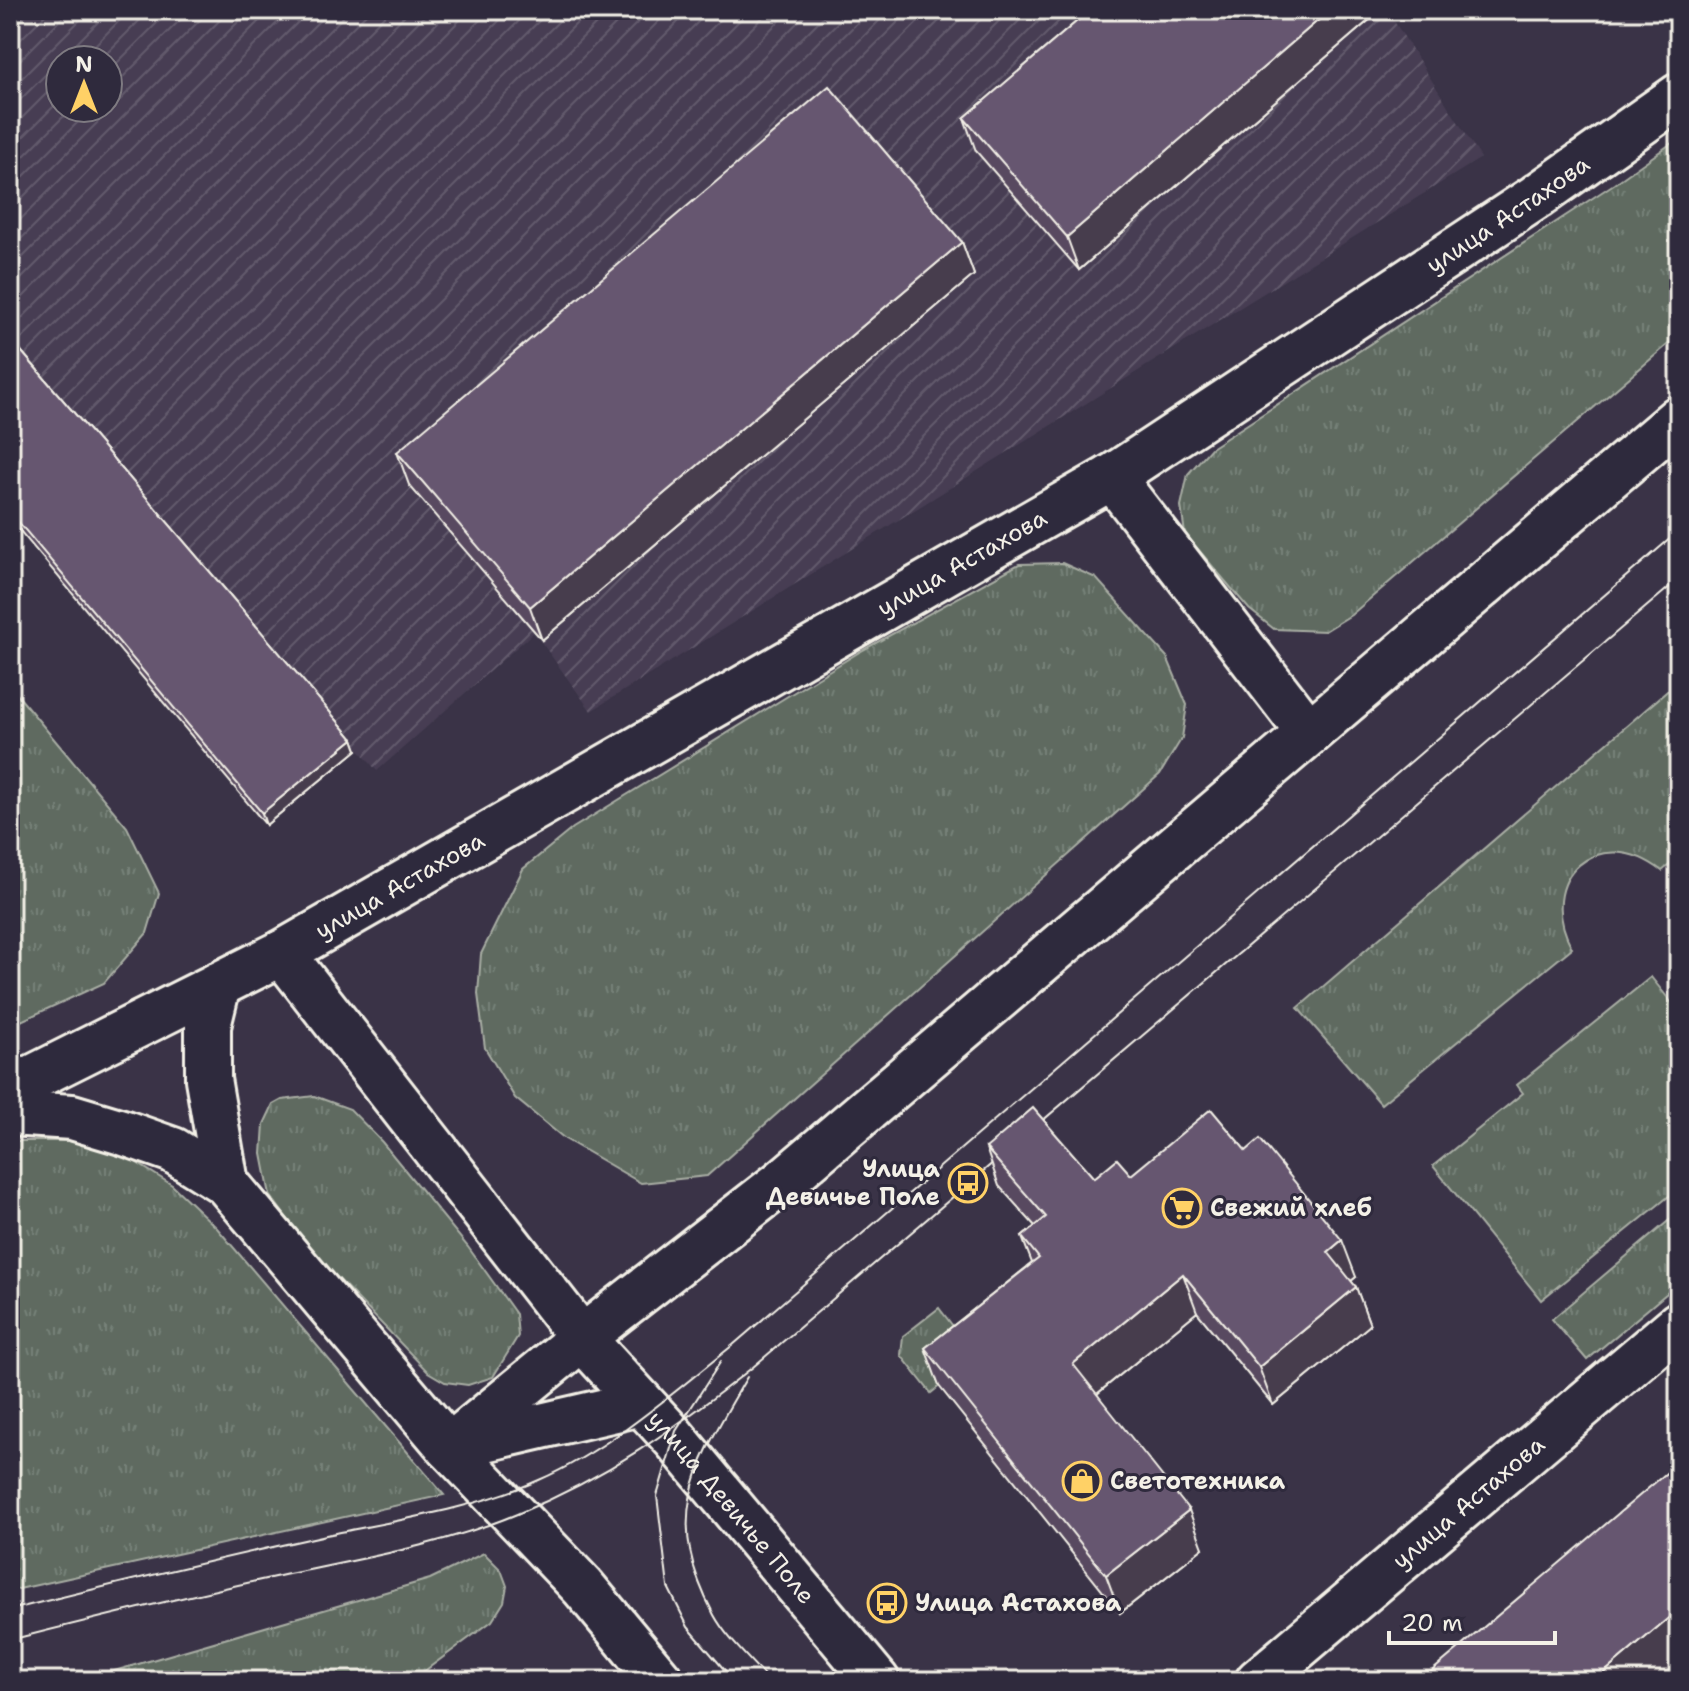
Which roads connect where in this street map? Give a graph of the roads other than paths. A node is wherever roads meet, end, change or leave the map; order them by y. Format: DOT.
graph roads {
  1 [pos="1679,96"];
  2 [pos="1679,418"];
  3 [pos="1112,477"];
  4 [pos="1309,733"];
  5 [pos="282,953"];
  6 [pos="218,985"];
  7 [pos="10,1089"];
  8 [pos="10,1113"];
  9 [pos="226,1183"];
  10 [pos="1679,1324"];
  11 [pos="582,1338"];
  12 [pos="641,1403"];
  13 [pos="449,1447"];
  14 [pos="661,1681"];
  15 [pos="877,1681"];
  16 [pos="1258,1681"];
  1 -- 3 [label="main road, улица Астахова"];
  2 -- 4 [label="main road"];
  3 -- 4 [label="main road"];
  3 -- 5 [label="main road, улица Астахова"];
  4 -- 11 [label="main road"];
  5 -- 6 [label="main road, улица Астахова"];
  5 -- 11 [label="main road, улица Девичье Поле"];
  6 -- 7 [label="main road, улица Астахова"];
  6 -- 9 [label="main road"];
  8 -- 9 [label="main road"];
  9 -- 13 [label="main road"];
  10 -- 16 [label="main road, улица Астахова"];
  11 -- 12 [label="main road, улица Девичье Поле"];
  11 -- 13 [label="main road"];
  12 -- 13 [label="main road"];
  12 -- 15 [label="main road, улица Девичье Поле"];
  13 -- 14 [label="main road"];
}
